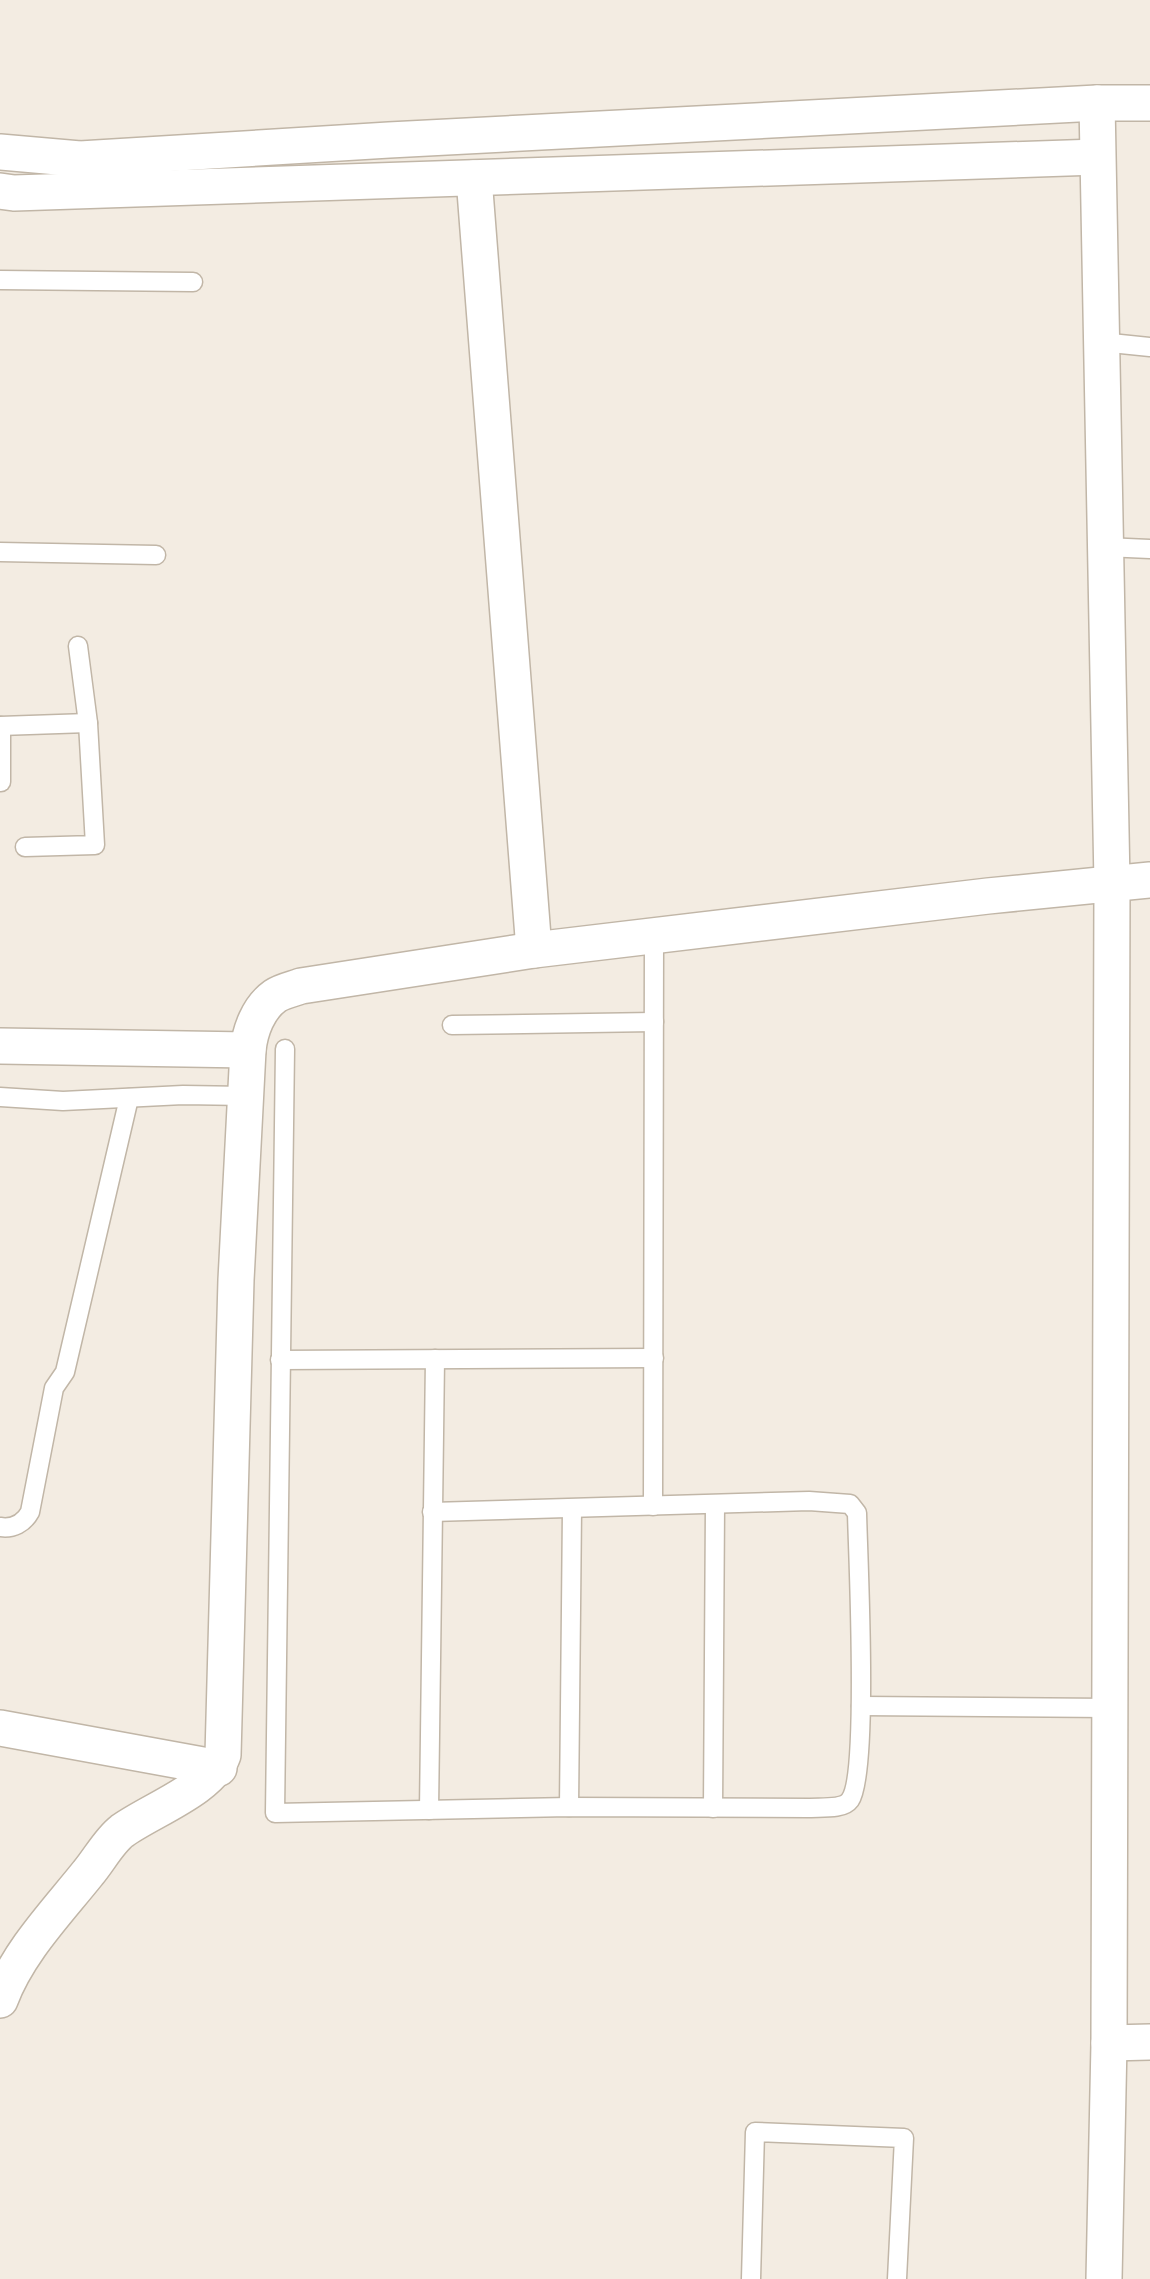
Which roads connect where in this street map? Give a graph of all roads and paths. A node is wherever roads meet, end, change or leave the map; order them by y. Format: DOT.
graph roads {
  1 [pos="1097,103"];
  2 [pos="1150,103"];
  3 [pos="0,152"];
  4 [pos="1097,157"];
  5 [pos="474,178"];
  6 [pos="0,191"];
  7 [pos="0,280"];
  8 [pos="193,282"];
  9 [pos="1101,342"];
  10 [pos="1150,347"];
  11 [pos="1105,547"];
  12 [pos="1150,549"];
  13 [pos="0,552"];
  14 [pos="156,555"];
  15 [pos="78,646"];
  16 [pos="88,723"];
  17 [pos="0,726"];
  18 [pos="1,782"];
  19 [pos="25,847"];
  20 [pos="1150,880"];
  21 [pos="1112,883"];
  22 [pos="654,936"];
  23 [pos="534,950"];
  24 [pos="654,1022"];
  25 [pos="452,1025"];
  26 [pos="0,1046"];
  27 [pos="285,1049"];
  28 [pos="248,1050"];
  29 [pos="246,1096"];
  30 [pos="0,1097"];
  31 [pos="129,1098"];
  32 [pos="654,1358"];
  33 [pos="435,1359"];
  34 [pos="280,1360"];
  35 [pos="715,1505"];
  36 [pos="653,1506"];
  37 [pos="572,1509"];
  38 [pos="432,1512"];
  39 [pos="0,1527"];
  40 [pos="861,1706"];
  41 [pos="1110,1708"];
  42 [pos="0,1728"];
  43 [pos="219,1768"];
  44 [pos="569,1807"];
  45 [pos="713,1808"];
  46 [pos="429,1810"];
  47 [pos="0,2000"];
  48 [pos="1150,2042"];
  49 [pos="1109,2043"];
  50 [pos="751,2279"];
  51 [pos="897,2279"];
  52 [pos="1104,2279"];
  1 -- 2 [label="street"];
  1 -- 3 [label="street"];
  1 -- 4 [label="street"];
  4 -- 5 [label="street"];
  4 -- 9 [label="street"];
  5 -- 6 [label="street"];
  5 -- 23 [label="street"];
  7 -- 8 [label="lane"];
  9 -- 10 [label="lane"];
  9 -- 11 [label="street"];
  11 -- 12 [label="lane"];
  11 -- 21 [label="street"];
  13 -- 14 [label="lane"];
  15 -- 16 [label="lane"];
  16 -- 17 [label="lane"];
  16 -- 19 [label="lane"];
  17 -- 18 [label="lane"];
  20 -- 21 [label="street"];
  21 -- 22 [label="street"];
  21 -- 41 [label="street"];
  22 -- 23 [label="street"];
  22 -- 24 [label="lane"];
  23 -- 28 [label="street"];
  24 -- 25 [label="lane"];
  24 -- 32 [label="lane"];
  26 -- 28 [label="street"];
  27 -- 34 [label="lane"];
  28 -- 29 [label="street"];
  29 -- 31 [label="lane"];
  29 -- 43 [label="street"];
  30 -- 31 [label="lane"];
  31 -- 39 [label="lane"];
  32 -- 33 [label="lane"];
  32 -- 36 [label="lane"];
  33 -- 34 [label="lane"];
  33 -- 38 [label="lane"];
  34 -- 46 [label="lane"];
  35 -- 36 [label="lane"];
  35 -- 40 [label="lane"];
  35 -- 45 [label="lane"];
  36 -- 37 [label="lane"];
  37 -- 38 [label="lane"];
  37 -- 44 [label="lane"];
  38 -- 46 [label="lane"];
  40 -- 41 [label="lane"];
  40 -- 45 [label="lane"];
  41 -- 49 [label="street"];
  42 -- 43 [label="street"];
  43 -- 47 [label="street"];
  44 -- 45 [label="lane"];
  44 -- 46 [label="lane"];
  48 -- 49 [label="street"];
  49 -- 52 [label="street"];
  50 -- 51 [label="lane"];
}
